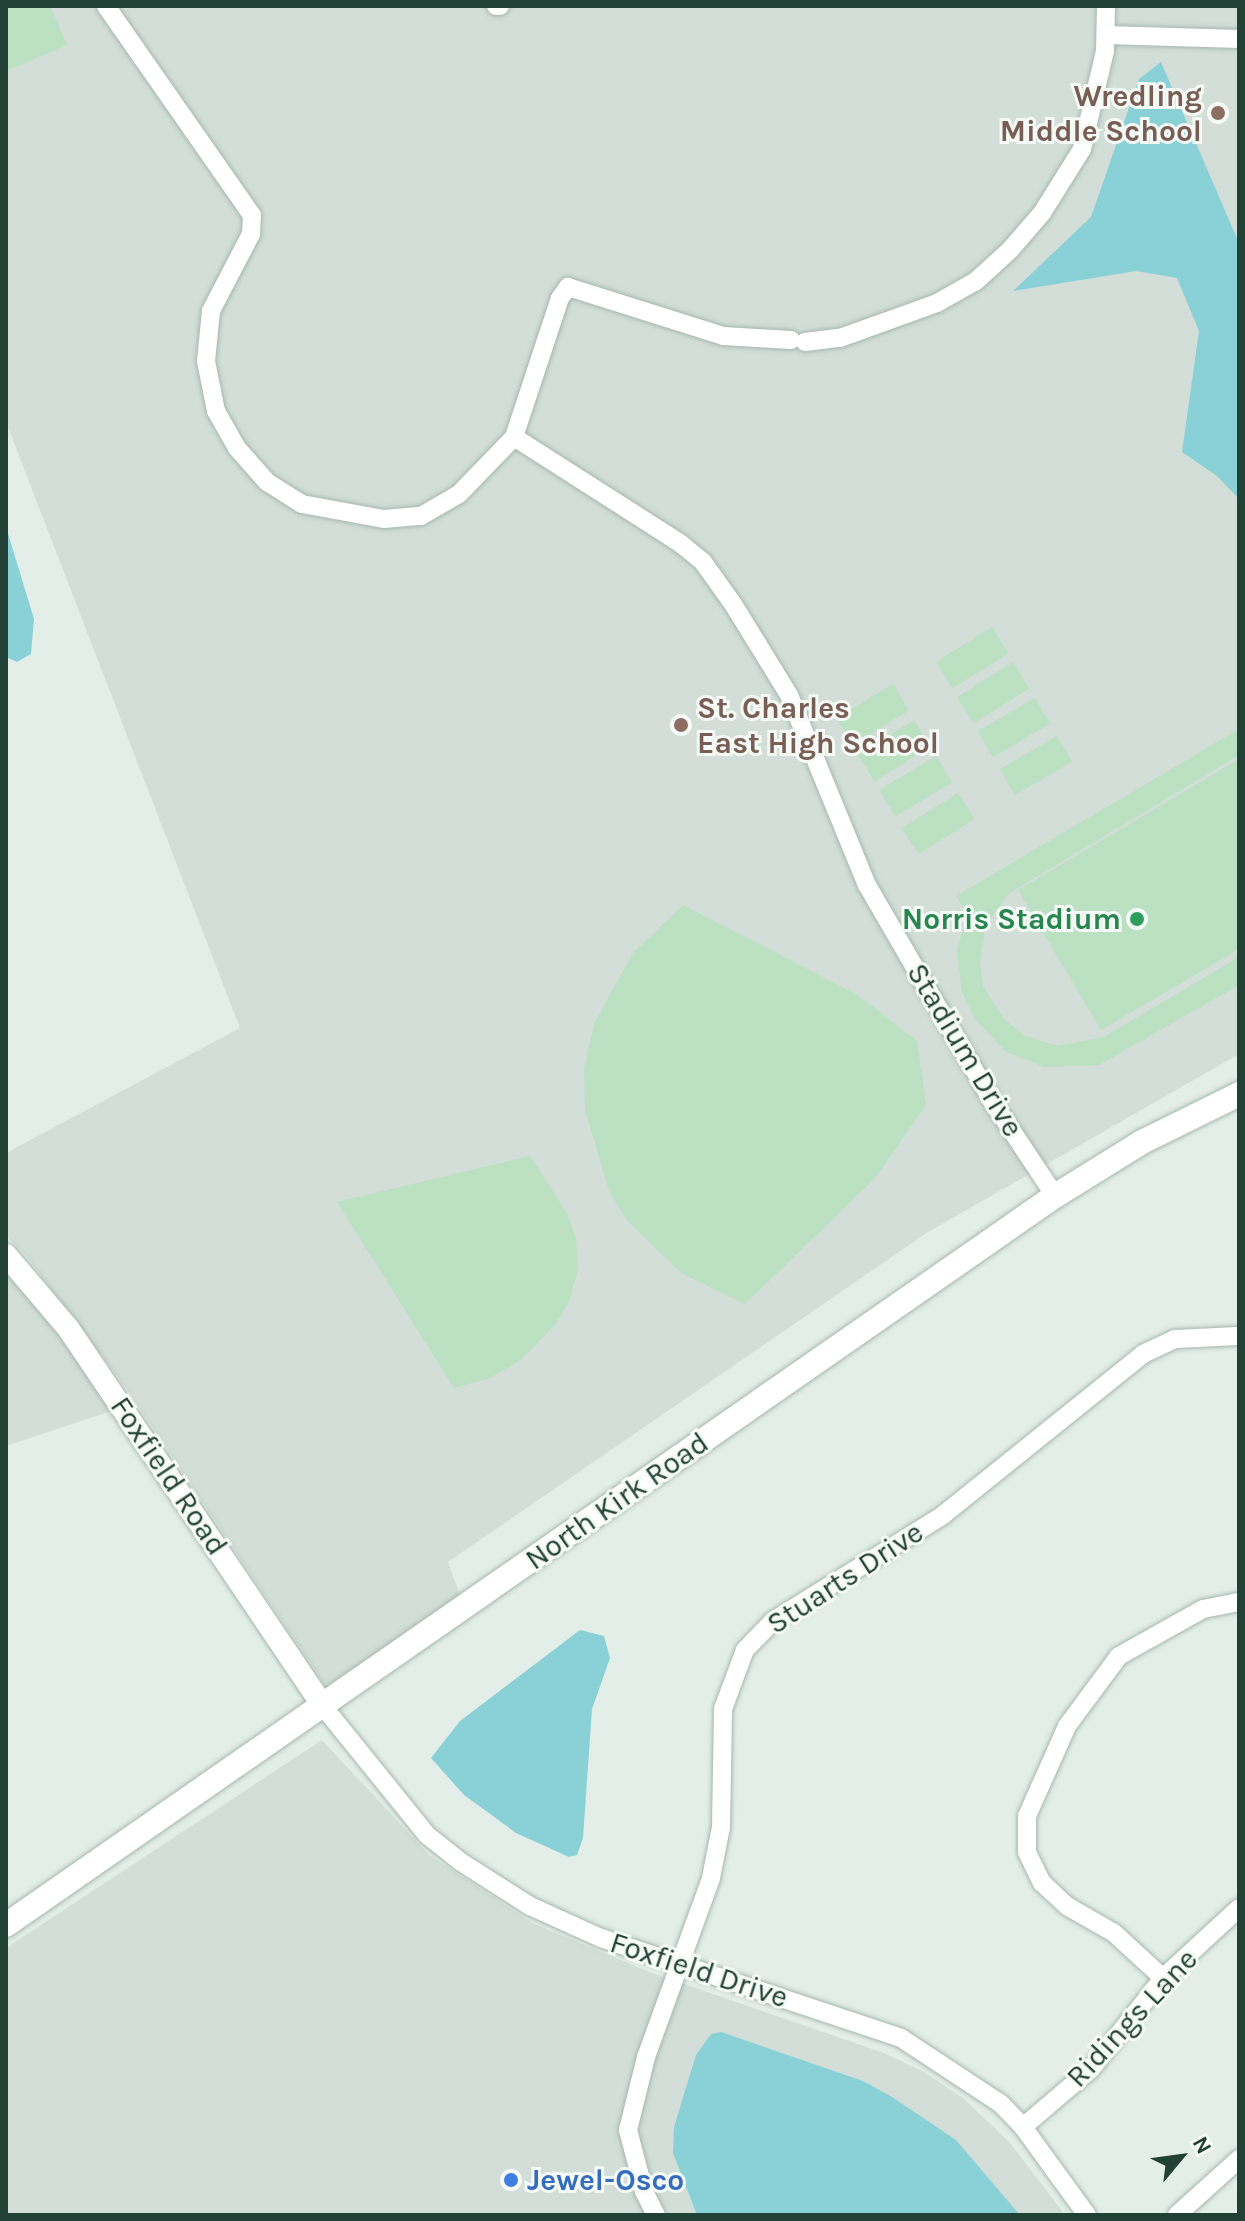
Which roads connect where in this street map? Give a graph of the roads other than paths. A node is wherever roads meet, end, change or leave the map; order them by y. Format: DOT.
graph roads {
  1 [pos="106,6"];
  2 [pos="1106,6"];
  3 [pos="1107,35"];
  4 [pos="1239,39"];
  5 [pos="514,437"];
  6 [pos="1239,1094"];
  7 [pos="1055,1196"];
  8 [pos="6,1255"];
  9 [pos="1239,1336"];
  10 [pos="1239,1602"];
  11 [pos="322,1705"];
  12 [pos="1239,1908"];
  13 [pos="6,1925"];
  14 [pos="680,1967"];
  15 [pos="1163,1978"];
  16 [pos="1023,2127"];
  17 [pos="1239,2159"];
  18 [pos="656,2215"];
  19 [pos="1087,2215"];
  20 [pos="1177,2215"];
  1 -- 5 [label="street"];
  2 -- 3 [label="street"];
  3 -- 4 [label="street"];
  3 -- 5 [label="street"];
  5 -- 7 [label="street, Stadium Drive"];
  6 -- 7 [label="main road, North Kirk Road"];
  7 -- 11 [label="main road, North Kirk Road"];
  8 -- 11 [label="street, Foxfield Road"];
  9 -- 14 [label="street, Stuarts Drive"];
  10 -- 15 [label="street"];
  11 -- 13 [label="main road, North Kirk Road"];
  11 -- 14 [label="street, Foxfield Drive"];
  12 -- 15 [label="street, Ridings Lane"];
  14 -- 16 [label="street, Foxfield Drive"];
  14 -- 18 [label="street, Stuarts Drive"];
  15 -- 16 [label="street, Ridings Lane"];
  16 -- 19 [label="street, Foxfield Drive"];
  17 -- 20 [label="street"];
}
